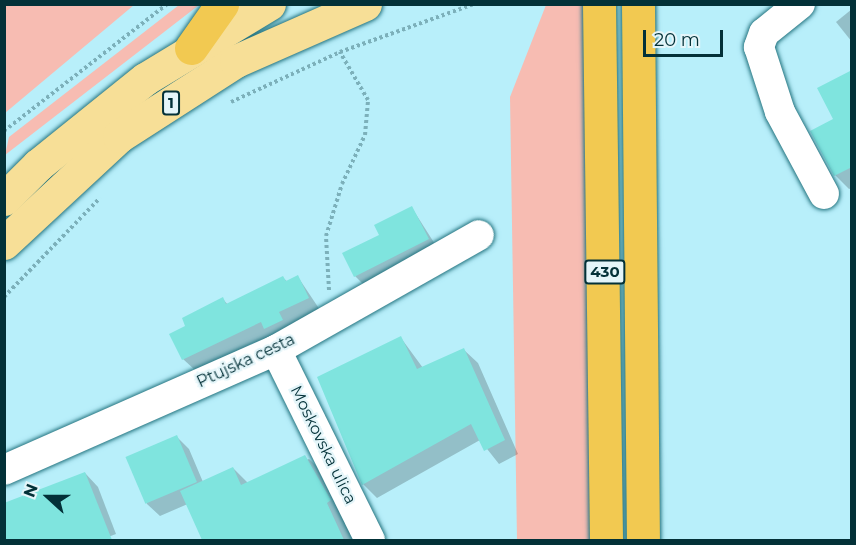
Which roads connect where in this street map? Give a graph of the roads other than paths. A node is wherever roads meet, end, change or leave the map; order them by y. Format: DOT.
graph roads {
  1 [pos="222,4"];
  2 [pos="269,4"];
  3 [pos="365,4"];
  4 [pos="599,4"];
  5 [pos="638,4"];
  6 [pos="800,4"];
  7 [pos="191,48"];
  8 [pos="824,194"];
  9 [pos="4,199"];
  10 [pos="479,235"];
  11 [pos="4,243"];
  12 [pos="276,350"];
  13 [pos="4,470"];
  14 [pos="370,540"];
  15 [pos="606,540"];
  16 [pos="643,540"];
  1 -- 7 [label="highway"];
  2 -- 7 [label="main road, 1"];
  3 -- 11 [label="main road, 1"];
  4 -- 15 [label="highway, 430"];
  5 -- 16 [label="highway, 430"];
  6 -- 8 [label="street"];
  7 -- 9 [label="main road, 1"];
  10 -- 12 [label="street, Ptujska cesta"];
  12 -- 13 [label="street, Ptujska cesta"];
  12 -- 14 [label="street, Moskovska ulica"];
}
